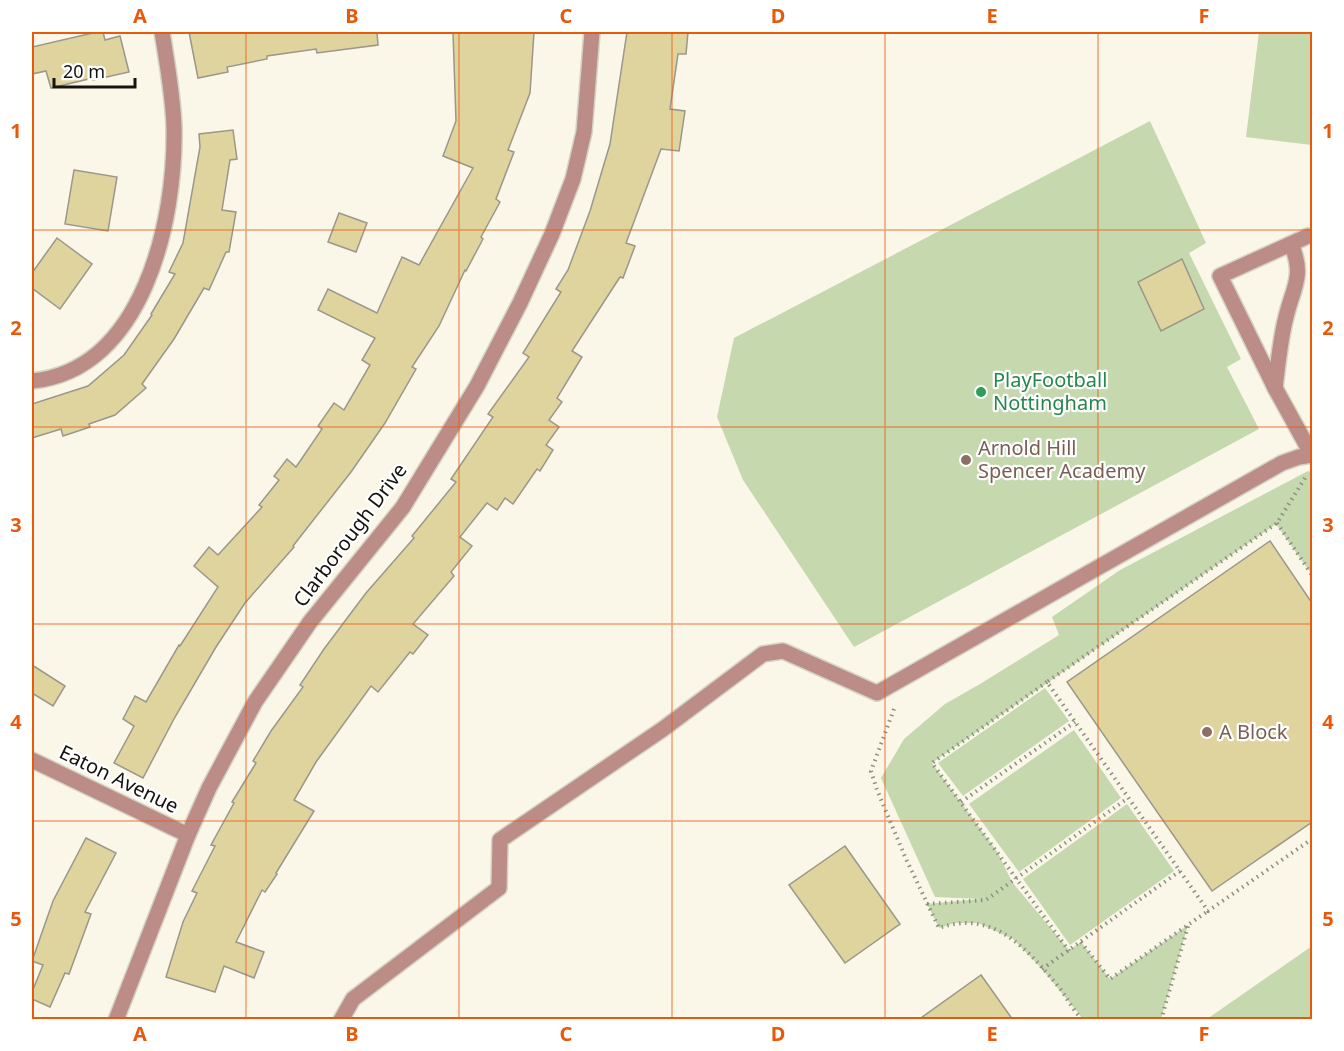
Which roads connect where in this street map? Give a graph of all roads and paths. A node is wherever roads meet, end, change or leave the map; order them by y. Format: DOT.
graph roads {
  1 [pos="162,32"];
  2 [pos="592,32"];
  3 [pos="1308,236"];
  4 [pos="1290,244"];
  5 [pos="32,381"];
  6 [pos="1275,388"];
  7 [pos="1312,455"];
  8 [pos="1308,471"];
  9 [pos="1277,523"];
  10 [pos="1312,575"];
  11 [pos="1047,682"];
  12 [pos="897,705"];
  13 [pos="1075,722"];
  14 [pos="32,760"];
  15 [pos="1128,798"];
  16 [pos="960,802"];
  17 [pos="188,835"];
  18 [pos="1312,839"];
  19 [pos="1180,871"];
  20 [pos="1018,879"];
  21 [pos="927,904"];
  22 [pos="1208,911"];
  23 [pos="1188,925"];
  24 [pos="1081,942"];
  25 [pos="1069,951"];
  26 [pos="1042,969"];
  27 [pos="116,1020"];
  28 [pos="341,1020"];
  29 [pos="1083,1020"];
  30 [pos="1161,1020"];
  1 -- 5 [label="street"];
  2 -- 17 [label="street, Clarborough Drive"];
  3 -- 4 [label="street"];
  4 -- 6 [label="street"];
  4 -- 6 [label="street"];
  6 -- 7 [label="street"];
  7 -- 28 [label="street"];
  8 -- 9 [label="path"];
  9 -- 10 [label="path"];
  9 -- 11 [label="path"];
  11 -- 13 [label="path"];
  11 -- 16 [label="path"];
  12 -- 21 [label="path"];
  13 -- 15 [label="path"];
  13 -- 16 [label="path"];
  14 -- 17 [label="street, Eaton Avenue"];
  15 -- 19 [label="path"];
  15 -- 20 [label="path"];
  16 -- 20 [label="path"];
  17 -- 27 [label="street, Clarborough Drive"];
  18 -- 22 [label="path"];
  19 -- 22 [label="path"];
  19 -- 24 [label="path"];
  20 -- 21 [label="path"];
  20 -- 25 [label="path"];
  21 -- 26 [label="path"];
  22 -- 23 [label="path"];
  23 -- 24 [label="path"];
  23 -- 30 [label="path"];
  24 -- 25 [label="path"];
  25 -- 26 [label="path"];
  26 -- 29 [label="path"];
}
